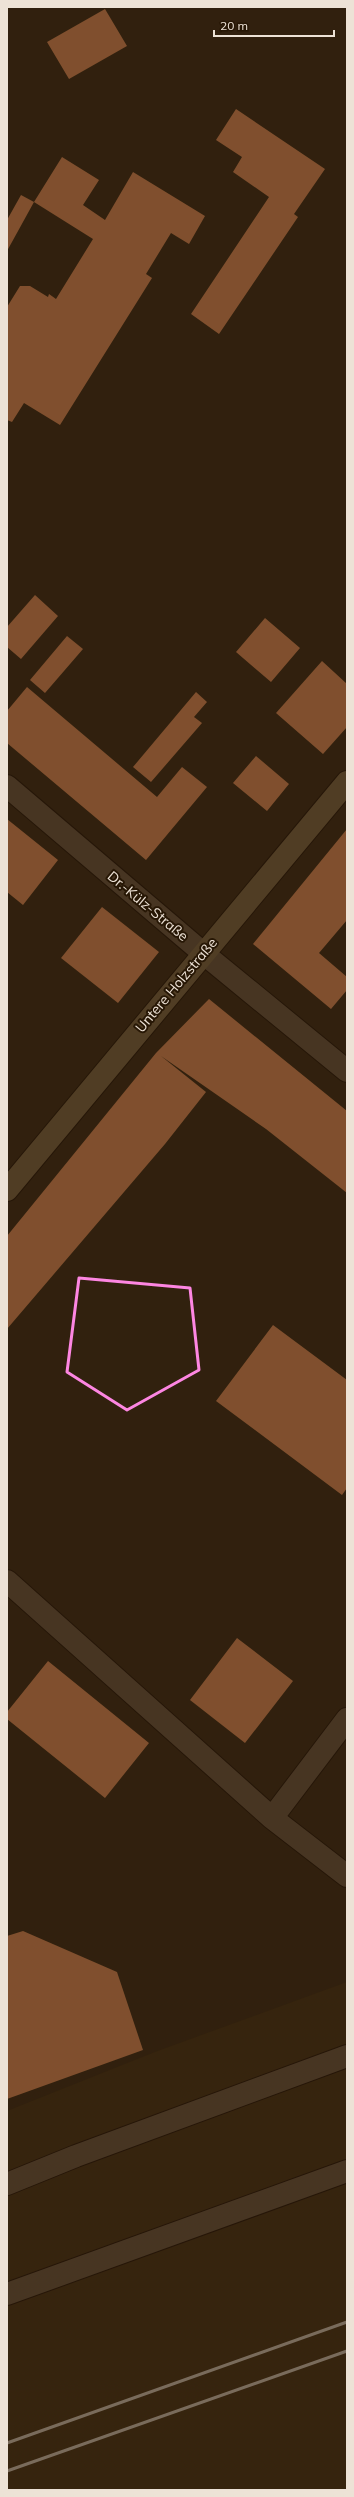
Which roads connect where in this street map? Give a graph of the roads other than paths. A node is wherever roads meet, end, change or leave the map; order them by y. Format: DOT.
graph roads {
  1 [pos="347,782"];
  2 [pos="7,786"];
  3 [pos="203,953"];
  4 [pos="347,1071"];
  5 [pos="7,1190"];
  6 [pos="7,1581"];
  7 [pos="347,1719"];
  8 [pos="272,1818"];
  9 [pos="347,1876"];
  10 [pos="347,2056"];
  11 [pos="347,2172"];
  12 [pos="7,2184"];
  13 [pos="7,2294"];
  1 -- 3 [label="street, Untere Holzstraße"];
  2 -- 3 [label="street, Dr.-Külz-Straße"];
  3 -- 4 [label="street, Dr.-Külz-Straße"];
  3 -- 5 [label="street, Untere Holzstraße"];
  6 -- 8 [label="street"];
  7 -- 8 [label="street"];
  8 -- 9 [label="street"];
  10 -- 12 [label="street"];
  11 -- 13 [label="street"];
}
